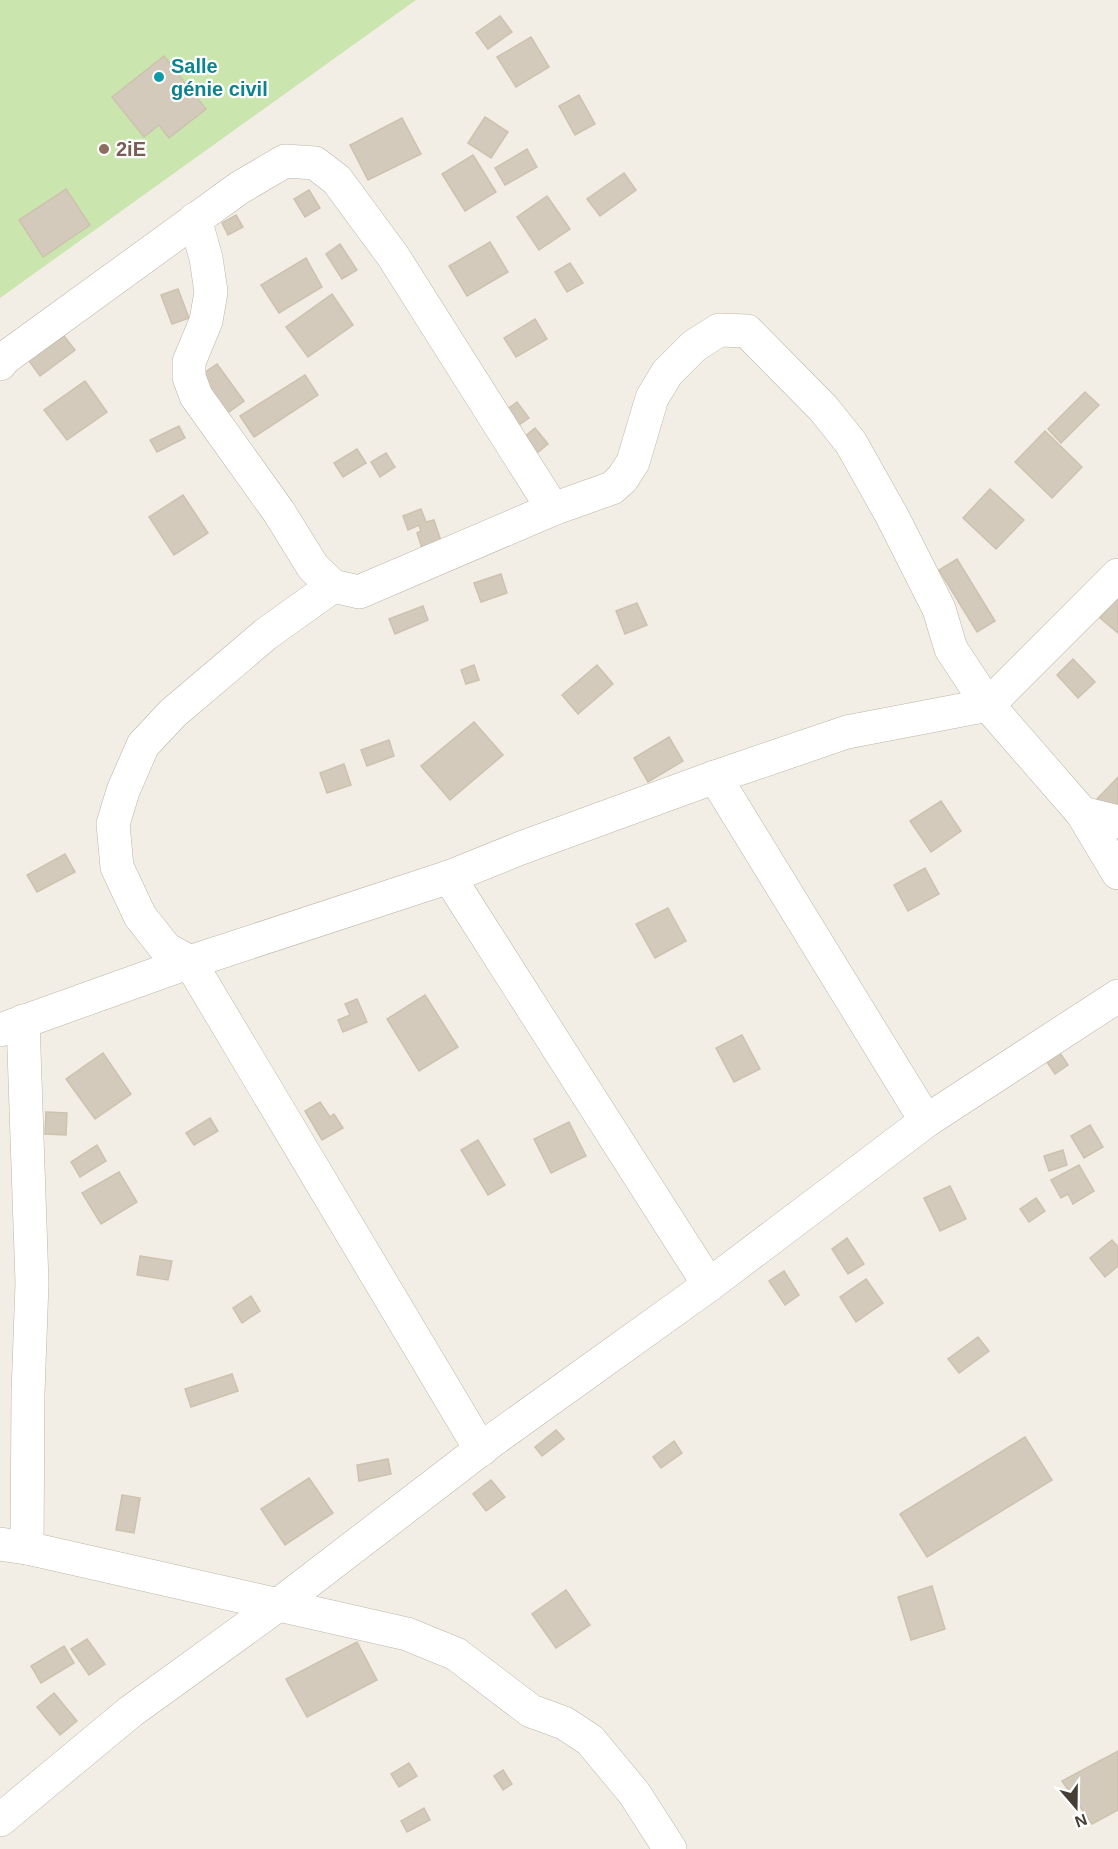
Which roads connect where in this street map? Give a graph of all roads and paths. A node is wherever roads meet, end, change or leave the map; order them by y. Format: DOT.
graph roads {
  1 [pos="195,219"];
  2 [pos="0,364"];
  3 [pos="553,509"];
  4 [pos="1118,575"];
  5 [pos="333,586"];
  6 [pos="988,705"];
  7 [pos="715,777"];
  8 [pos="1082,813"];
  9 [pos="1118,822"];
  10 [pos="1118,873"];
  11 [pos="449,877"];
  12 [pos="190,962"];
  13 [pos="1118,996"];
  14 [pos="11,1026"];
  15 [pos="926,1121"];
  16 [pos="709,1285"];
  17 [pos="481,1449"];
  18 [pos="14,1546"];
  19 [pos="278,1605"];
  20 [pos="0,1820"];
  21 [pos="670,1849"];
  1 -- 2 [label="street"];
  1 -- 3 [label="street"];
  1 -- 5 [label="street"];
  3 -- 5 [label="street"];
  3 -- 6 [label="street"];
  4 -- 6 [label="street"];
  5 -- 12 [label="street"];
  6 -- 7 [label="street"];
  6 -- 8 [label="street"];
  7 -- 11 [label="street"];
  7 -- 15 [label="street"];
  8 -- 9 [label="street"];
  8 -- 10 [label="street"];
  11 -- 12 [label="street"];
  11 -- 16 [label="street"];
  12 -- 14 [label="street"];
  12 -- 17 [label="street"];
  13 -- 15 [label="street"];
  14 -- 18 [label="street"];
  15 -- 16 [label="street"];
  16 -- 17 [label="street"];
  17 -- 19 [label="street"];
  18 -- 19 [label="street"];
  19 -- 20 [label="street"];
  19 -- 21 [label="street"];
}
